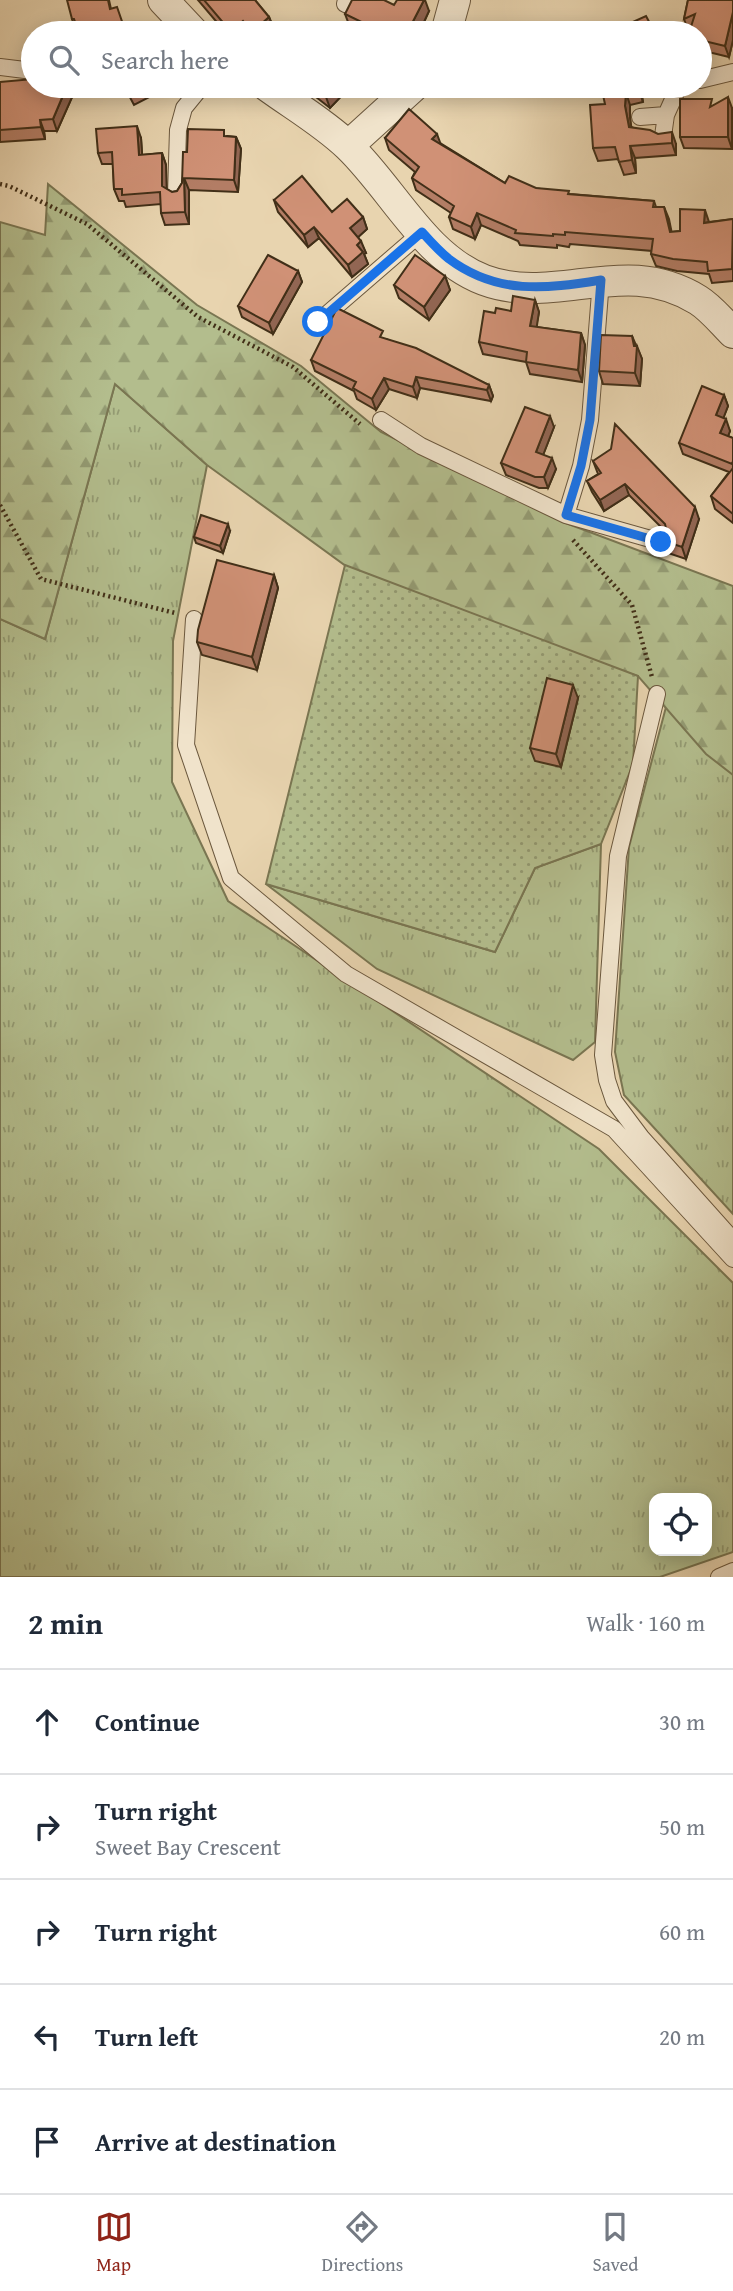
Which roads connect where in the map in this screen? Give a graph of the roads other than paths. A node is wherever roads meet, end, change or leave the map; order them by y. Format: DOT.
graph roads {
  1 [pos="163,0"];
  2 [pos="455,0"];
  3 [pos="183,21"];
  4 [pos="449,21"];
  5 [pos="0,67"];
  6 [pos="21,70"];
  7 [pos="733,72"];
  8 [pos="712,77"];
  9 [pos="192,98"];
  10 [pos="283,98"];
  11 [pos="401,98"];
  12 [pos="674,98"];
  13 [pos="666,115"];
  14 [pos="640,117"];
  15 [pos="663,136"];
  16 [pos="348,146"];
  17 [pos="176,194"];
  18 [pos="422,232"];
  19 [pos="601,280"];
  20 [pos="318,322"];
  21 [pos="733,333"];
  22 [pos="374,425"];
  23 [pos="566,515"];
  24 [pos="661,542"];
  25 [pos="194,619"];
  26 [pos="657,694"];
  27 [pos="733,1240"];
  28 [pos="733,1259"];
  29 [pos="733,1571"];
  30 [pos="719,1577"];
  1 -- 3 [label="street"];
  2 -- 4 [label="street"];
  5 -- 6 [label="lane"];
  7 -- 8 [label="lane"];
  9 -- 17 [label="lane"];
  10 -- 16 [label="street"];
  11 -- 16 [label="street"];
  12 -- 13 [label="lane"];
  13 -- 14 [label="lane"];
  13 -- 15 [label="lane"];
  16 -- 18 [label="street"];
  18 -- 19 [label="street"];
  18 -- 20 [label="lane"];
  19 -- 21 [label="street"];
  19 -- 23 [label="lane"];
  22 -- 23 [label="lane"];
  23 -- 24 [label="lane"];
  25 -- 28 [label="lane"];
  26 -- 27 [label="lane"];
  29 -- 30 [label="lane"];
}
